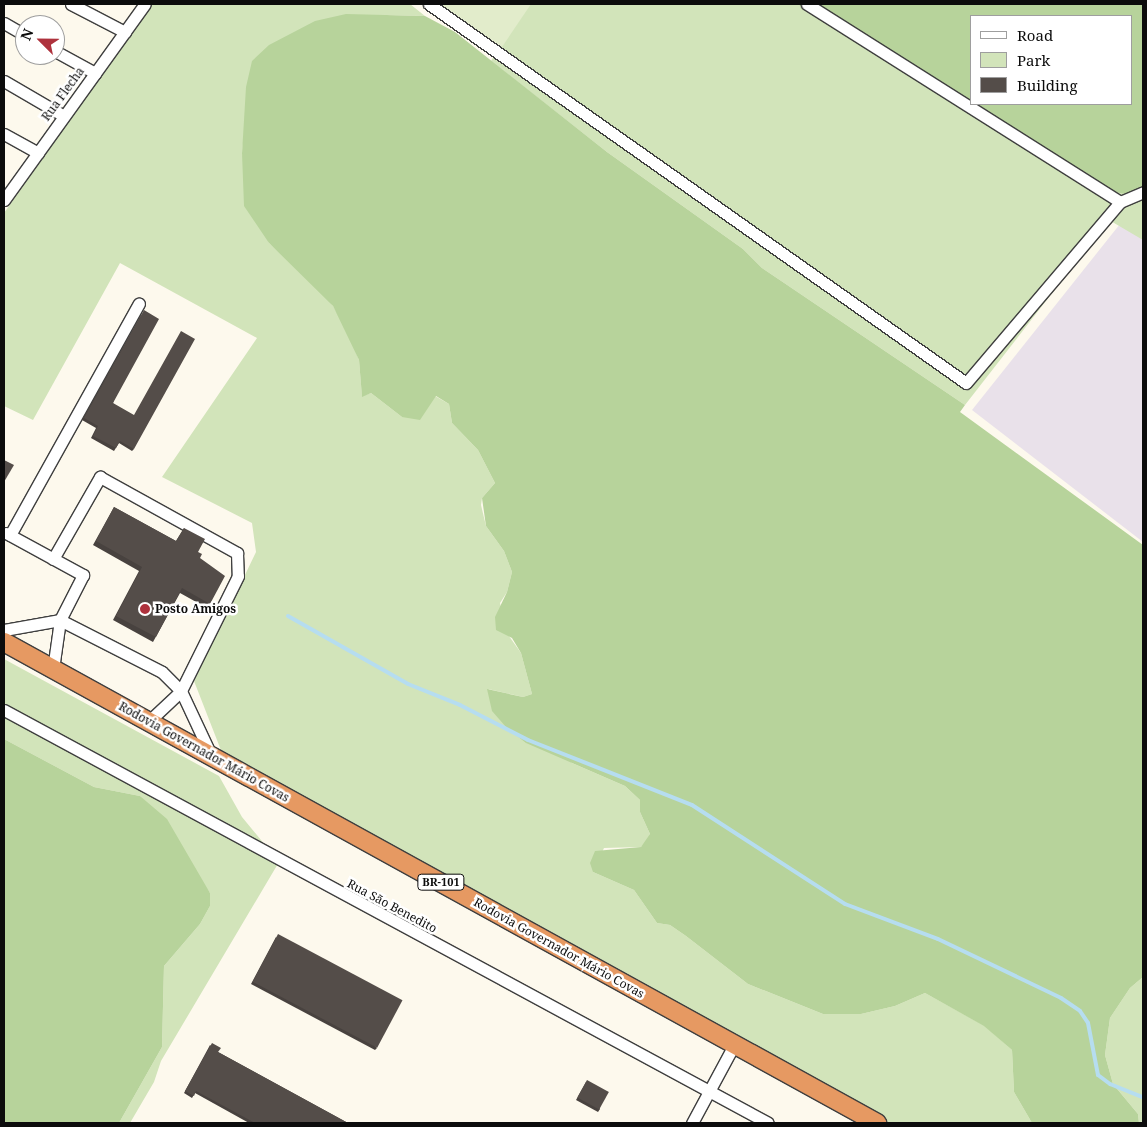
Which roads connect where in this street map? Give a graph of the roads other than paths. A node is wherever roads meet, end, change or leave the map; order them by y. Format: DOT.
graph roads {
  1 [pos="71,4"];
  2 [pos="145,4"];
  3 [pos="429,4"];
  4 [pos="807,4"];
  5 [pos="4,23"];
  6 [pos="15,29"];
  7 [pos="125,32"];
  8 [pos="65,56"];
  9 [pos="95,73"];
  10 [pos="4,81"];
  11 [pos="64,116"];
  12 [pos="4,134"];
  13 [pos="38,153"];
  14 [pos="6,192"];
  15 [pos="1143,192"];
  16 [pos="1120,202"];
  17 [pos="140,304"];
  18 [pos="7,533"];
  19 [pos="53,559"];
  20 [pos="60,620"];
  21 [pos="4,630"];
  22 [pos="4,642"];
  23 [pos="53,669"];
  24 [pos="181,691"];
  25 [pos="4,710"];
  26 [pos="149,722"];
  27 [pos="212,757"];
  28 [pos="734,1045"];
  29 [pos="710,1090"];
  30 [pos="692,1123"];
  31 [pos="768,1123"];
  32 [pos="877,1123"];
  1 -- 7 [label="street"];
  2 -- 7 [label="street, Rua Flecha"];
  3 -- 16 [label="street"];
  4 -- 16 [label="street"];
  5 -- 6 [label="street"];
  7 -- 9 [label="street, Rua Flecha"];
  8 -- 9 [label="street"];
  9 -- 11 [label="street, Rua Flecha"];
  10 -- 11 [label="street"];
  11 -- 13 [label="street, Rua Flecha"];
  12 -- 13 [label="street"];
  13 -- 14 [label="street, Rua Flecha"];
  15 -- 16 [label="street"];
  17 -- 18 [label="street"];
  18 -- 19 [label="street"];
  19 -- 20 [label="street"];
  19 -- 24 [label="street"];
  20 -- 21 [label="street"];
  20 -- 23 [label="street"];
  20 -- 24 [label="street"];
  22 -- 23 [label="highway, Rodovia Governador Mário Covas / BR-101"];
  23 -- 26 [label="highway, Rodovia Governador Mário Covas / BR-101"];
  24 -- 26 [label="street"];
  24 -- 27 [label="street"];
  25 -- 29 [label="street, Rua São Benedito"];
  26 -- 27 [label="highway, Rodovia Governador Mário Covas / BR-101"];
  27 -- 28 [label="highway, Rodovia Governador Mário Covas / BR-101"];
  28 -- 29 [label="street"];
  28 -- 32 [label="highway, Rodovia Governador Mário Covas / BR-101"];
  29 -- 30 [label="street"];
  29 -- 31 [label="street, Rua São Benedito"];
}
